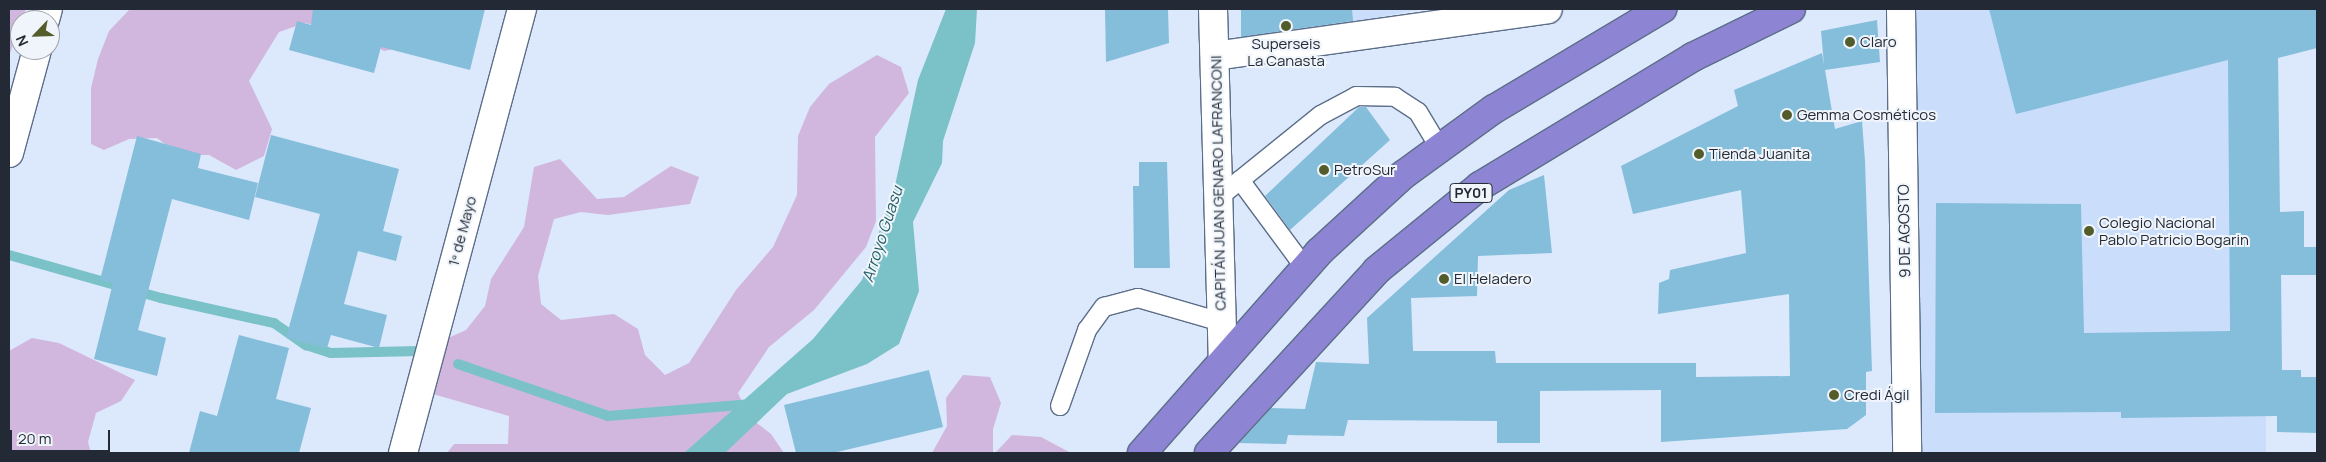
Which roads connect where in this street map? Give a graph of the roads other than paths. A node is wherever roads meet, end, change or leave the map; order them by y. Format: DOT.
graph roads {
  1 [pos="522,9"];
  2 [pos="1213,9"];
  3 [pos="1548,9"];
  4 [pos="1662,9"];
  5 [pos="1791,9"];
  6 [pos="1901,9"];
  7 [pos="1215,56"];
  8 [pos="34,60"];
  9 [pos="1438,145"];
  10 [pos="9,153"];
  11 [pos="1240,180"];
  12 [pos="1218,198"];
  13 [pos="1305,268"];
  14 [pos="1221,322"];
  15 [pos="1223,358"];
  16 [pos="1060,406"];
  17 [pos="403,453"];
  18 [pos="1142,453"];
  19 [pos="1208,453"];
  20 [pos="1907,453"];
  1 -- 17 [label="street, 1º de Mayo"];
  2 -- 7 [label="street, CAPITÁN JUAN GENARO LAFRANCONI"];
  3 -- 7 [label="street"];
  4 -- 9 [label="highway"];
  5 -- 19 [label="highway, PY01"];
  6 -- 20 [label="street, 9 DE AGOSTO"];
  7 -- 12 [label="street, CAPITÁN JUAN GENARO LAFRANCONI"];
  8 -- 10 [label="street"];
  9 -- 11 [label="lane"];
  9 -- 13 [label="highway"];
  11 -- 12 [label="lane"];
  11 -- 13 [label="lane"];
  12 -- 14 [label="street, CAPITÁN JUAN GENARO LAFRANCONI"];
  13 -- 15 [label="highway"];
  14 -- 15 [label="street, CAPITÁN JUAN GENARO LAFRANCONI"];
  14 -- 16 [label="lane"];
  15 -- 18 [label="highway"];
}
